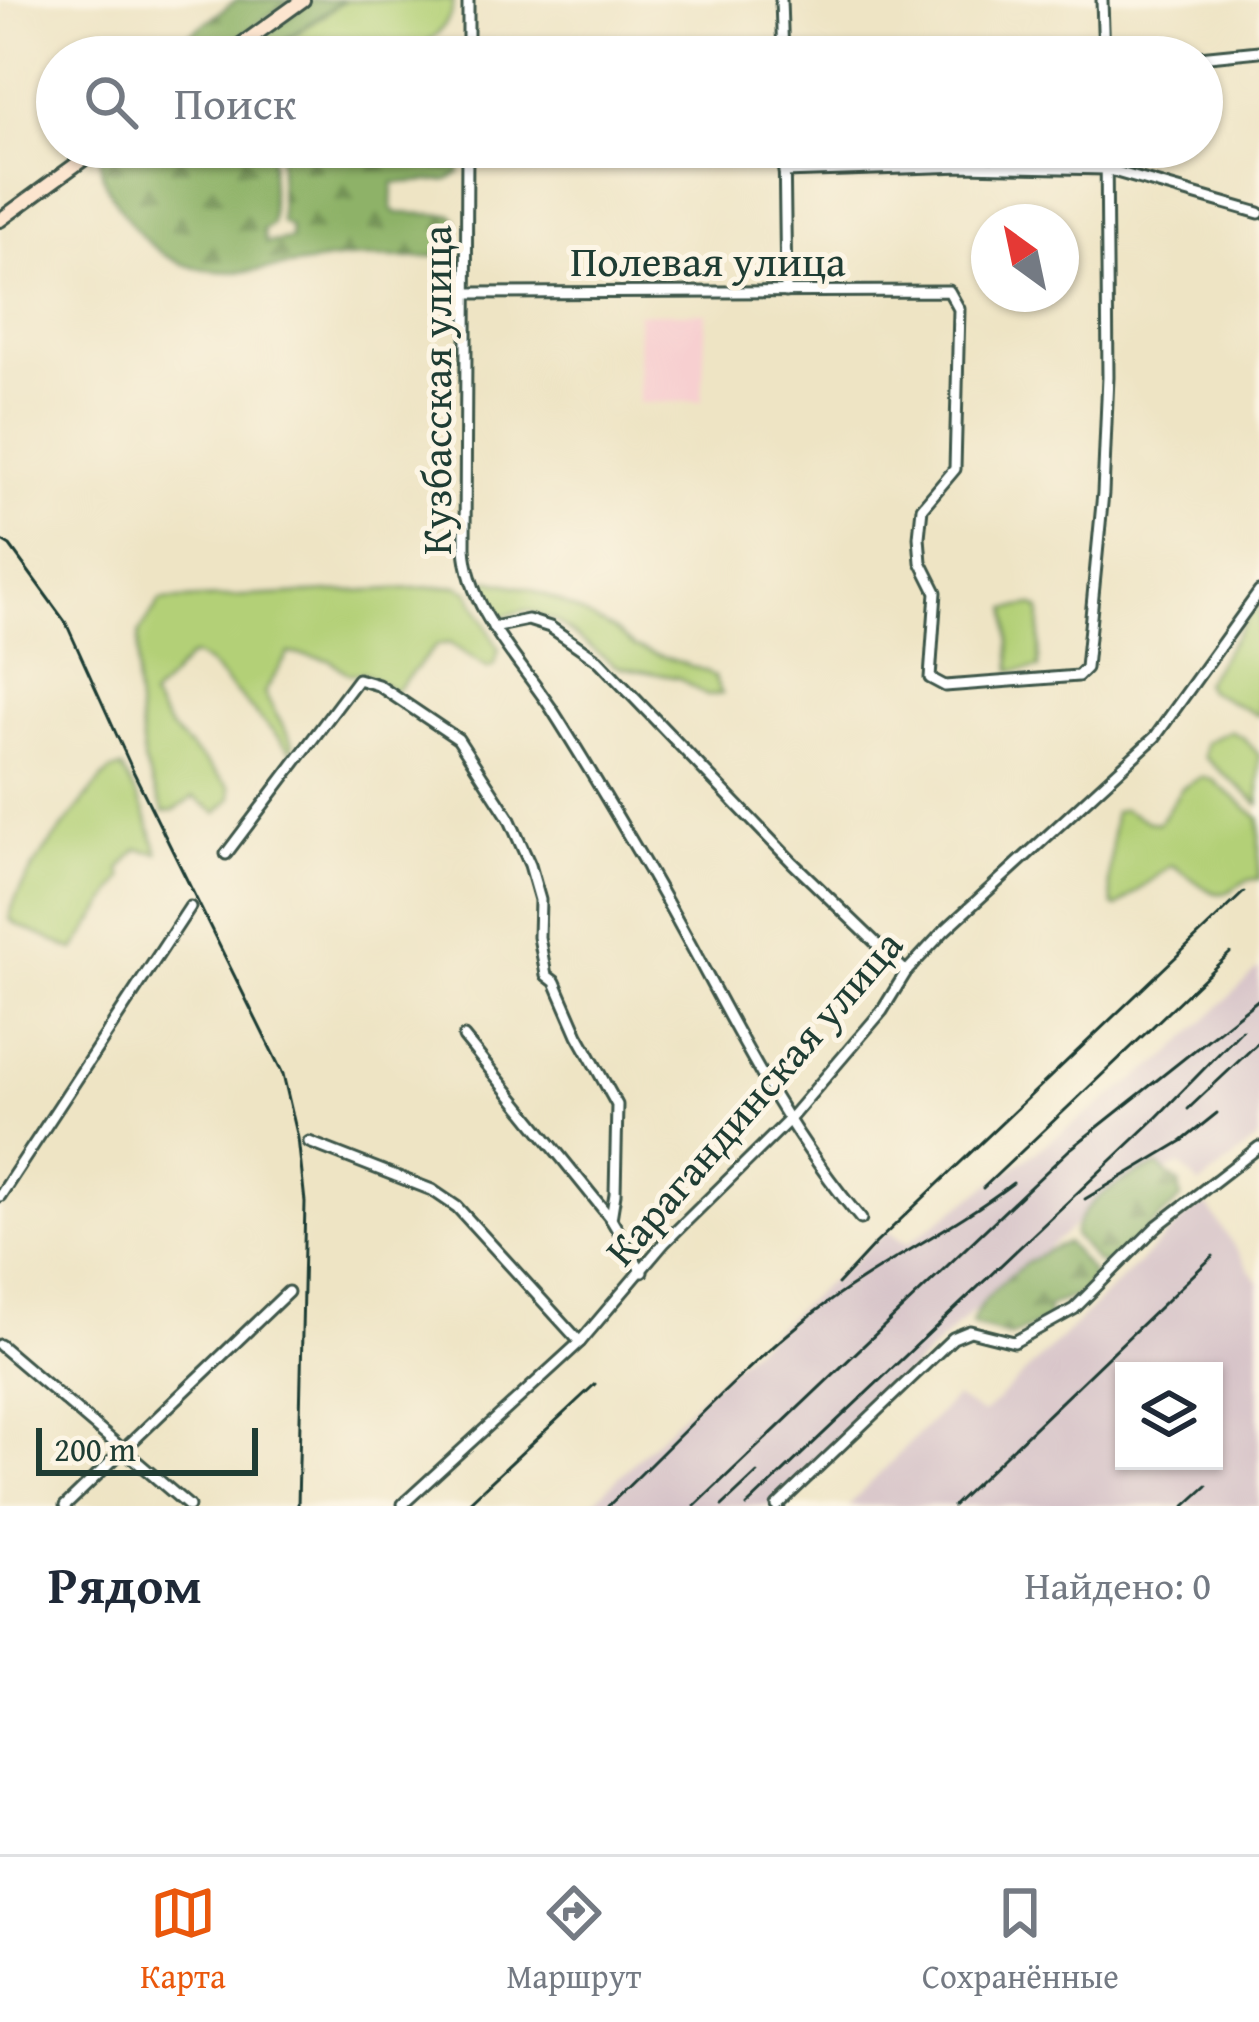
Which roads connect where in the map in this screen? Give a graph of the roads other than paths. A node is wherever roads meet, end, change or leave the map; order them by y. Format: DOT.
graph roads {
  1 [pos="303,0"];
  2 [pos="468,0"];
  3 [pos="781,0"];
  4 [pos="1102,0"];
  5 [pos="253,36"];
  6 [pos="468,36"];
  7 [pos="782,36"];
  8 [pos="1103,36"];
  9 [pos="1259,51"];
  10 [pos="1223,55"];
  11 [pos="71,168"];
  12 [pos="467,168"];
  13 [pos="784,168"];
  14 [pos="899,168"];
  15 [pos="1056,168"];
  16 [pos="1106,169"];
  17 [pos="784,172"];
  18 [pos="1259,213"];
  19 [pos="0,220"];
  20 [pos="786,292"];
  21 [pos="467,293"];
  22 [pos="1259,592"];
  23 [pos="493,627"];
  24 [pos="226,854"];
  25 [pos="190,907"];
  26 [pos="906,972"];
  27 [pos="464,1037"];
  28 [pos="788,1121"];
  29 [pos="309,1142"];
  30 [pos="1259,1147"];
  31 [pos="0,1196"];
  32 [pos="611,1219"];
  33 [pos="860,1219"];
  34 [pos="642,1272"];
  35 [pos="288,1292"];
  36 [pos="580,1342"];
  37 [pos="0,1345"];
  38 [pos="126,1451"];
  39 [pos="403,1504"];
  40 [pos="65,1506"];
  41 [pos="189,1506"];
  42 [pos="777,1506"];
  1 -- 5 [label="main road"];
  2 -- 6 [label="street"];
  3 -- 7 [label="street"];
  4 -- 8 [label="street"];
  9 -- 10 [label="street"];
  11 -- 19 [label="main road"];
  12 -- 21 [label="street, Кузбасская улица"];
  13 -- 17 [label="street"];
  14 -- 17 [label="street"];
  15 -- 16 [label="street"];
  16 -- 18 [label="street"];
  16 -- 20 [label="street, Полевая улица"];
  17 -- 20 [label="street"];
  20 -- 21 [label="street, Полевая улица"];
  21 -- 23 [label="street, Кузбасская улица"];
  22 -- 26 [label="street, Карагандинская улица"];
  23 -- 26 [label="street"];
  23 -- 28 [label="street, Кузбасская улица"];
  24 -- 32 [label="street"];
  25 -- 31 [label="street"];
  26 -- 28 [label="street, Карагандинская улица"];
  27 -- 32 [label="street"];
  28 -- 33 [label="street, Кузбасская улица"];
  28 -- 34 [label="street, Карагандинская улица"];
  29 -- 36 [label="street"];
  30 -- 42 [label="street"];
  32 -- 34 [label="street"];
  34 -- 36 [label="street, Карагандинская улица"];
  35 -- 38 [label="street"];
  36 -- 39 [label="street, Карагандинская улица"];
  37 -- 38 [label="street"];
  38 -- 40 [label="street"];
  38 -- 41 [label="street"];
}
